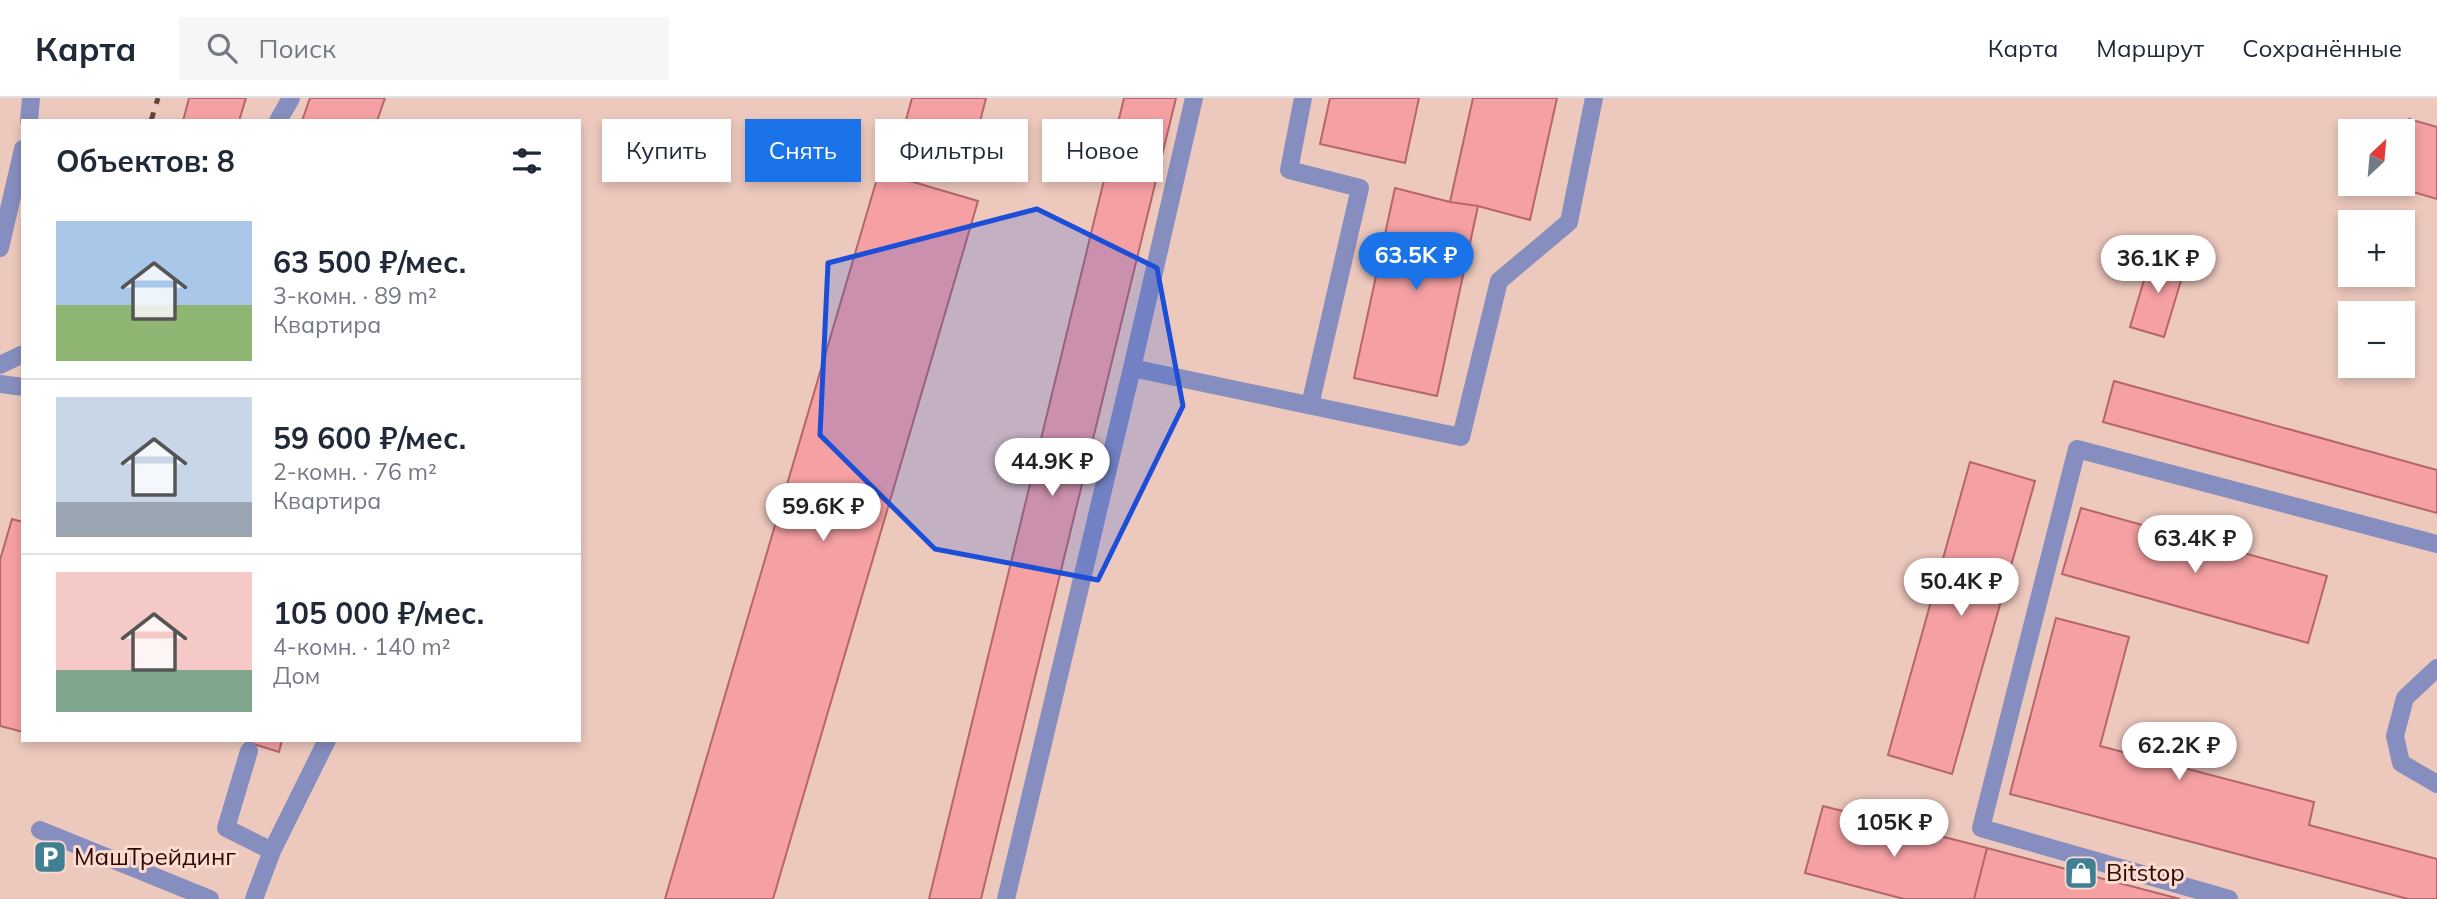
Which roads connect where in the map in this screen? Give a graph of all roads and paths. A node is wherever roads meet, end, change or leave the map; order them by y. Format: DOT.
graph roads {
  1 [pos="31,98"];
  2 [pos="291,98"];
  3 [pos="1194,98"];
  4 [pos="1303,98"];
  5 [pos="1594,98"];
  6 [pos="29,119"];
  7 [pos="279,119"];
  8 [pos="21,158"];
  9 [pos="0,248"];
  10 [pos="21,355"];
  11 [pos="0,365"];
  12 [pos="1132,368"];
  13 [pos="0,384"];
  14 [pos="21,387"];
  15 [pos="1310,405"];
  16 [pos="2437,544"];
  17 [pos="2437,667"];
  18 [pos="326,742"];
  19 [pos="249,751"];
  20 [pos="2437,784"];
  21 [pos="40,830"];
  22 [pos="272,851"];
  23 [pos="210,899"];
  24 [pos="254,899"];
  25 [pos="1006,899"];
  26 [pos="2229,899"];
  1 -- 6 [label="lane"];
  2 -- 7 [label="lane"];
  3 -- 12 [label="lane"];
  4 -- 15 [label="lane"];
  5 -- 15 [label="lane"];
  8 -- 9 [label="lane"];
  10 -- 11 [label="lane"];
  12 -- 15 [label="lane"];
  12 -- 25 [label="lane"];
  13 -- 14 [label="lane"];
  16 -- 26 [label="lane"];
  17 -- 20 [label="lane"];
  18 -- 22 [label="lane"];
  19 -- 22 [label="lane"];
  21 -- 23 [label="lane"];
  22 -- 24 [label="lane"];
}
